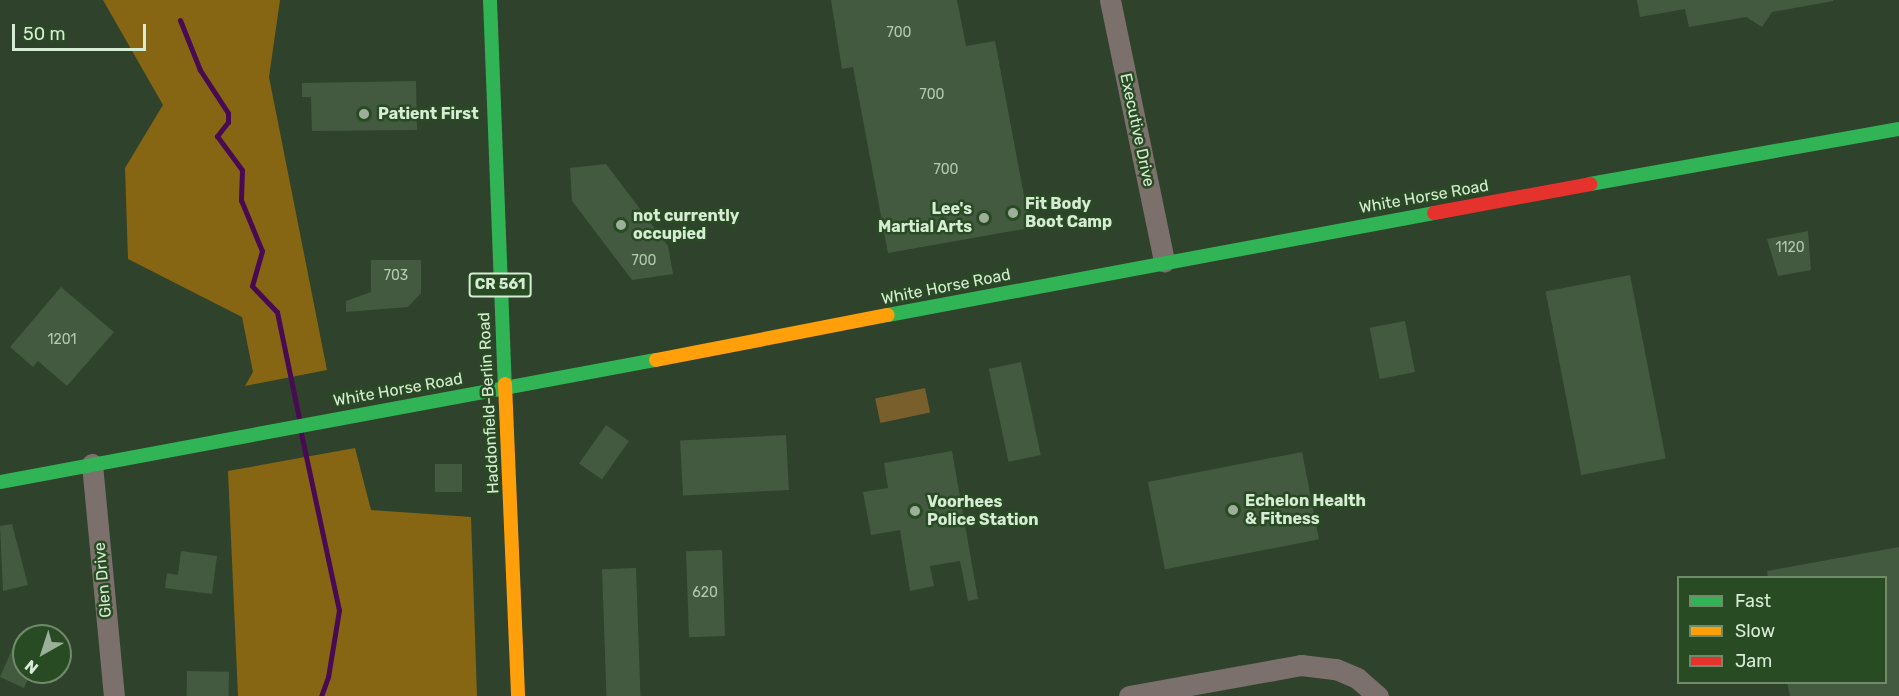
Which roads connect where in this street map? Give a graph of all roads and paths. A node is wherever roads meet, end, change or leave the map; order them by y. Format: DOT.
graph roads {
  1 [pos="489,0"];
  2 [pos="1110,0"];
  3 [pos="1899,129"];
  4 [pos="1164,261"];
  5 [pos="506,388"];
  6 [pos="93,464"];
  7 [pos="0,482"];
  8 [pos="1175,692"];
  9 [pos="114,696"];
  10 [pos="518,696"];
  11 [pos="1129,696"];
  12 [pos="1378,696"];
  1 -- 5 [label="main road, Haddonfield-Berlin Road / CR 561"];
  2 -- 4 [label="street, Executive Drive"];
  3 -- 4 [label="main road, White Horse Road"];
  4 -- 5 [label="main road, White Horse Road"];
  5 -- 6 [label="main road, White Horse Road"];
  5 -- 10 [label="main road, Haddonfield-Berlin Road / CR 561"];
  6 -- 7 [label="main road, White Horse Road"];
  6 -- 9 [label="street, Glen Drive"];
  8 -- 11 [label="street"];
  8 -- 12 [label="street"];
}
